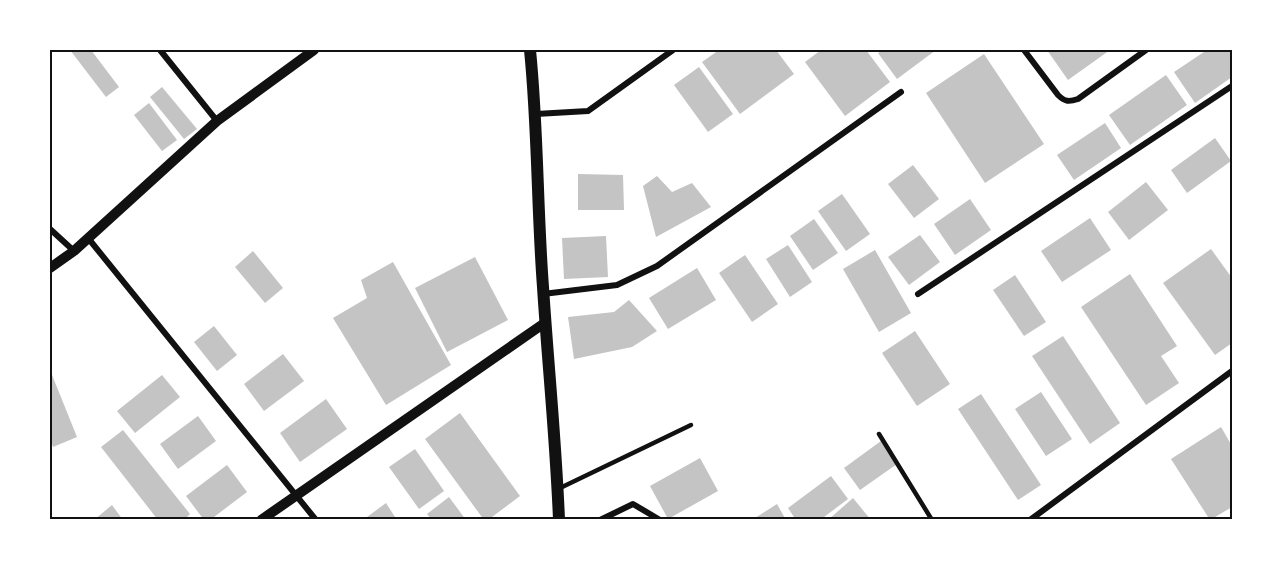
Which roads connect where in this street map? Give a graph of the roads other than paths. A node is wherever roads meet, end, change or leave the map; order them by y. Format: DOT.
graph roads {
  1 [pos="160,50"];
  2 [pos="314,50"];
  3 [pos="530,50"];
  4 [pos="673,50"];
  5 [pos="1024,50"];
  6 [pos="1146,50"];
  7 [pos="1233,86"];
  8 [pos="901,92"];
  9 [pos="536,114"];
  10 [pos="217,121"];
  11 [pos="50,229"];
  12 [pos="88,238"];
  13 [pos="74,251"];
  14 [pos="50,268"];
  15 [pos="543,294"];
  16 [pos="918,294"];
  17 [pos="546,322"];
  18 [pos="1233,371"];
  19 [pos="691,425"];
  20 [pos="879,434"];
  21 [pos="558,489"];
  22 [pos="298,496"];
  23 [pos="261,519"];
  24 [pos="316,519"];
  25 [pos="560,519"];
  26 [pos="600,519"];
  27 [pos="660,519"];
  28 [pos="932,519"];
  29 [pos="1030,519"];
  1 -- 10 [label="street"];
  2 -- 10 [label="street"];
  3 -- 9 [label="main road"];
  4 -- 9 [label="street"];
  5 -- 6 [label="street"];
  7 -- 16 [label="street"];
  8 -- 15 [label="street"];
  9 -- 15 [label="main road"];
  10 -- 12 [label="street"];
  11 -- 13 [label="street"];
  12 -- 13 [label="street"];
  12 -- 22 [label="street"];
  13 -- 14 [label="street"];
  15 -- 17 [label="main road"];
  17 -- 21 [label="main road"];
  17 -- 22 [label="street"];
  18 -- 29 [label="street"];
  19 -- 21 [label="lane"];
  20 -- 28 [label="lane"];
  21 -- 25 [label="main road"];
  22 -- 23 [label="street"];
  22 -- 24 [label="street"];
  26 -- 27 [label="street"];
}
